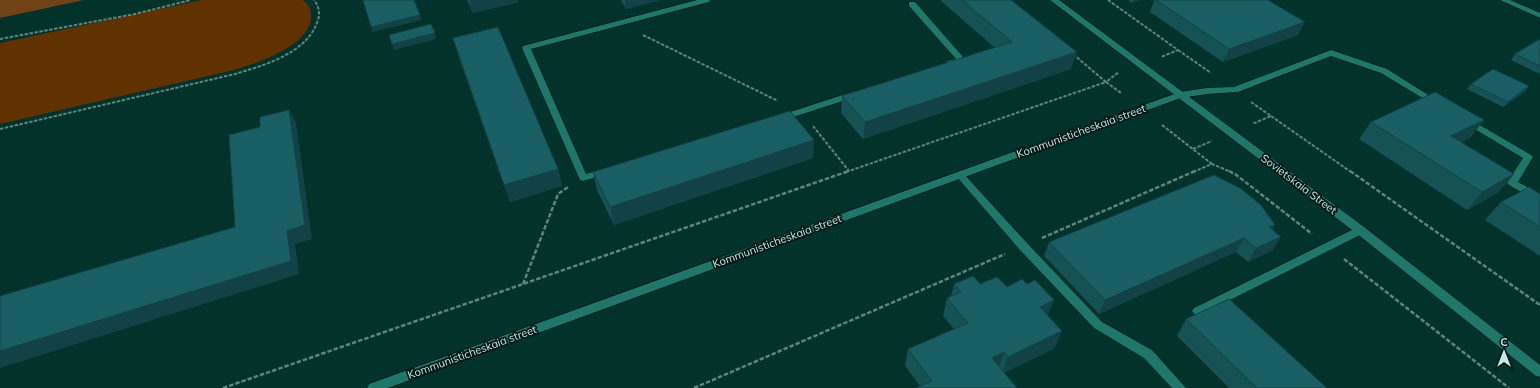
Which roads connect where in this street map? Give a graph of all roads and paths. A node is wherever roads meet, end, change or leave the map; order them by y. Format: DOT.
graph roads {
  1 [pos="192,0"];
  2 [pos="314,0"];
  3 [pos="706,0"];
  4 [pos="1054,0"];
  5 [pos="1108,0"];
  6 [pos="1504,0"];
  7 [pos="912,4"];
  8 [pos="1540,16"];
  9 [pos="610,26"];
  10 [pos="0,39"];
  11 [pos="1178,50"];
  12 [pos="1070,53"];
  13 [pos="1159,58"];
  14 [pos="939,67"];
  15 [pos="1119,72"];
  16 [pos="1216,77"];
  17 [pos="1106,82"];
  18 [pos="864,91"];
  19 [pos="1121,93"];
  20 [pos="1180,95"];
  21 [pos="1249,100"];
  22 [pos="1443,106"];
  23 [pos="797,113"];
  24 [pos="1456,114"];
  25 [pos="1271,116"];
  26 [pos="774,120"];
  27 [pos="1252,124"];
  28 [pos="1162,125"];
  29 [pos="0,130"];
  30 [pos="1212,141"];
  31 [pos="1193,149"];
  32 [pos="1212,164"];
  33 [pos="614,169"];
  34 [pos="849,171"];
  35 [pos="960,175"];
  36 [pos="583,178"];
  37 [pos="1540,199"];
  38 [pos="1360,230"];
  39 [pos="1023,246"];
  40 [pos="1328,247"];
  41 [pos="522,284"];
  42 [pos="1540,305"];
  43 [pos="1198,311"];
  44 [pos="1540,372"];
  45 [pos="223,388"];
  46 [pos="373,388"];
  47 [pos="694,388"];
  48 [pos="1180,388"];
  49 [pos="1509,388"];
  1 -- 10 [label="path"];
  2 -- 29 [label="path"];
  3 -- 9 [label="street"];
  4 -- 20 [label="street, Sovietskaia Street"];
  5 -- 11 [label="path"];
  6 -- 8 [label="street"];
  7 -- 14 [label="street"];
  9 -- 23 [label="path"];
  9 -- 36 [label="street"];
  11 -- 13 [label="path"];
  11 -- 16 [label="path"];
  12 -- 17 [label="path"];
  15 -- 17 [label="path"];
  17 -- 19 [label="path"];
  17 -- 34 [label="path"];
  18 -- 23 [label="street"];
  20 -- 22 [label="street, Kommunisticheskaia street"];
  20 -- 35 [label="street, Kommunisticheskaia street"];
  20 -- 38 [label="street, Sovietskaia Street"];
  21 -- 25 [label="path"];
  23 -- 26 [label="street"];
  23 -- 34 [label="path"];
  24 -- 37 [label="street"];
  25 -- 27 [label="path"];
  25 -- 42 [label="path"];
  28 -- 31 [label="path"];
  30 -- 31 [label="path"];
  31 -- 32 [label="path"];
  32 -- 39 [label="path"];
  32 -- 40 [label="path"];
  33 -- 36 [label="street"];
  34 -- 41 [label="path"];
  35 -- 39 [label="street"];
  35 -- 46 [label="street, Kommunisticheskaia street"];
  36 -- 41 [label="path"];
  38 -- 40 [label="street"];
  38 -- 44 [label="street, Sovietskaia Street"];
  39 -- 47 [label="path"];
  39 -- 48 [label="street"];
  40 -- 43 [label="street"];
  40 -- 49 [label="path"];
  41 -- 45 [label="path"];
}
